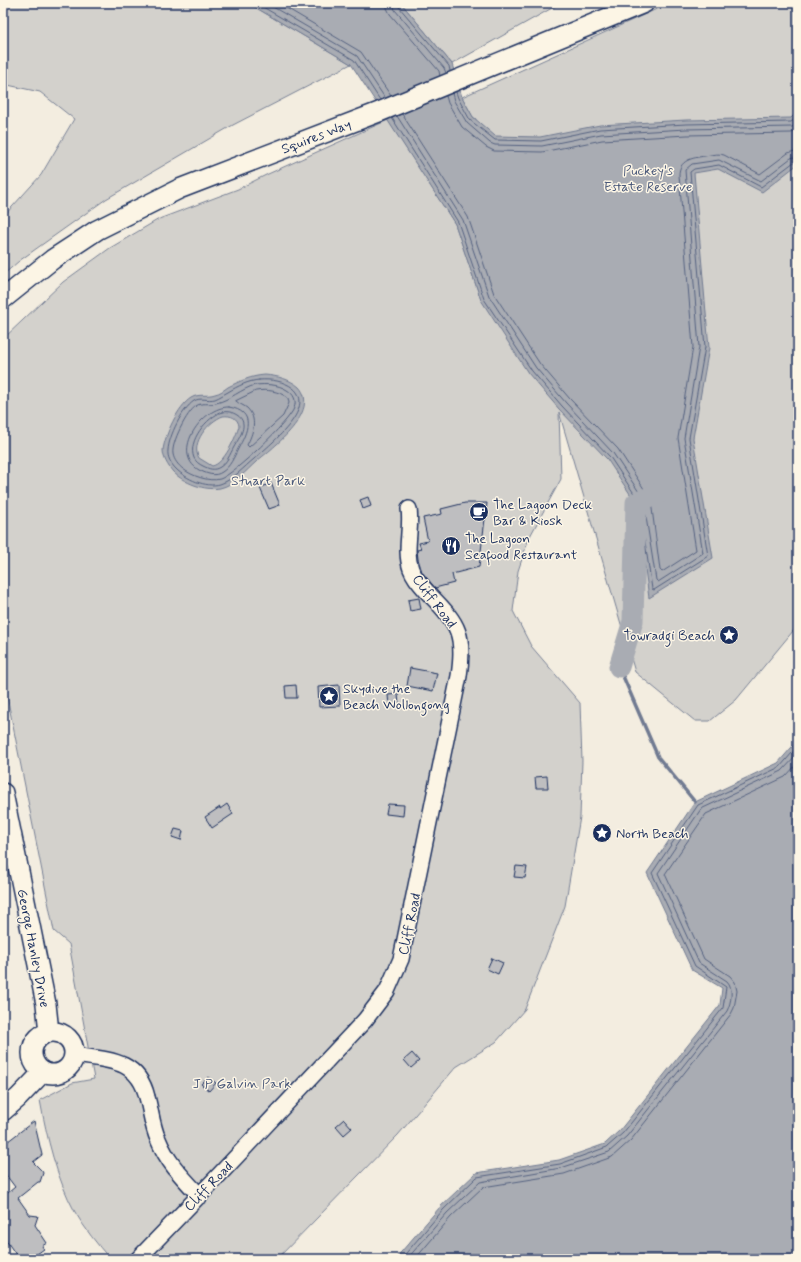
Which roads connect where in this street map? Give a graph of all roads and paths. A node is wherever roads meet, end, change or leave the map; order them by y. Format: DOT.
graph roads {
  1 [pos="644,3"];
  2 [pos="3,298"];
  3 [pos="409,508"];
  4 [pos="3,793"];
  5 [pos="49,1032"];
  6 [pos="74,1055"];
  7 [pos="43,1072"];
  8 [pos="3,1111"];
  9 [pos="200,1196"];
  10 [pos="138,1259"];
  1 -- 2 [label="main road, Squires Way"];
  3 -- 9 [label="street, Cliff Road"];
  4 -- 5 [label="main road, George Hanley Drive"];
  5 -- 6 [label="main road"];
  5 -- 7 [label="main road"];
  6 -- 7 [label="main road"];
  6 -- 9 [label="street"];
  7 -- 8 [label="main road"];
  9 -- 10 [label="street, Cliff Road"];
}
